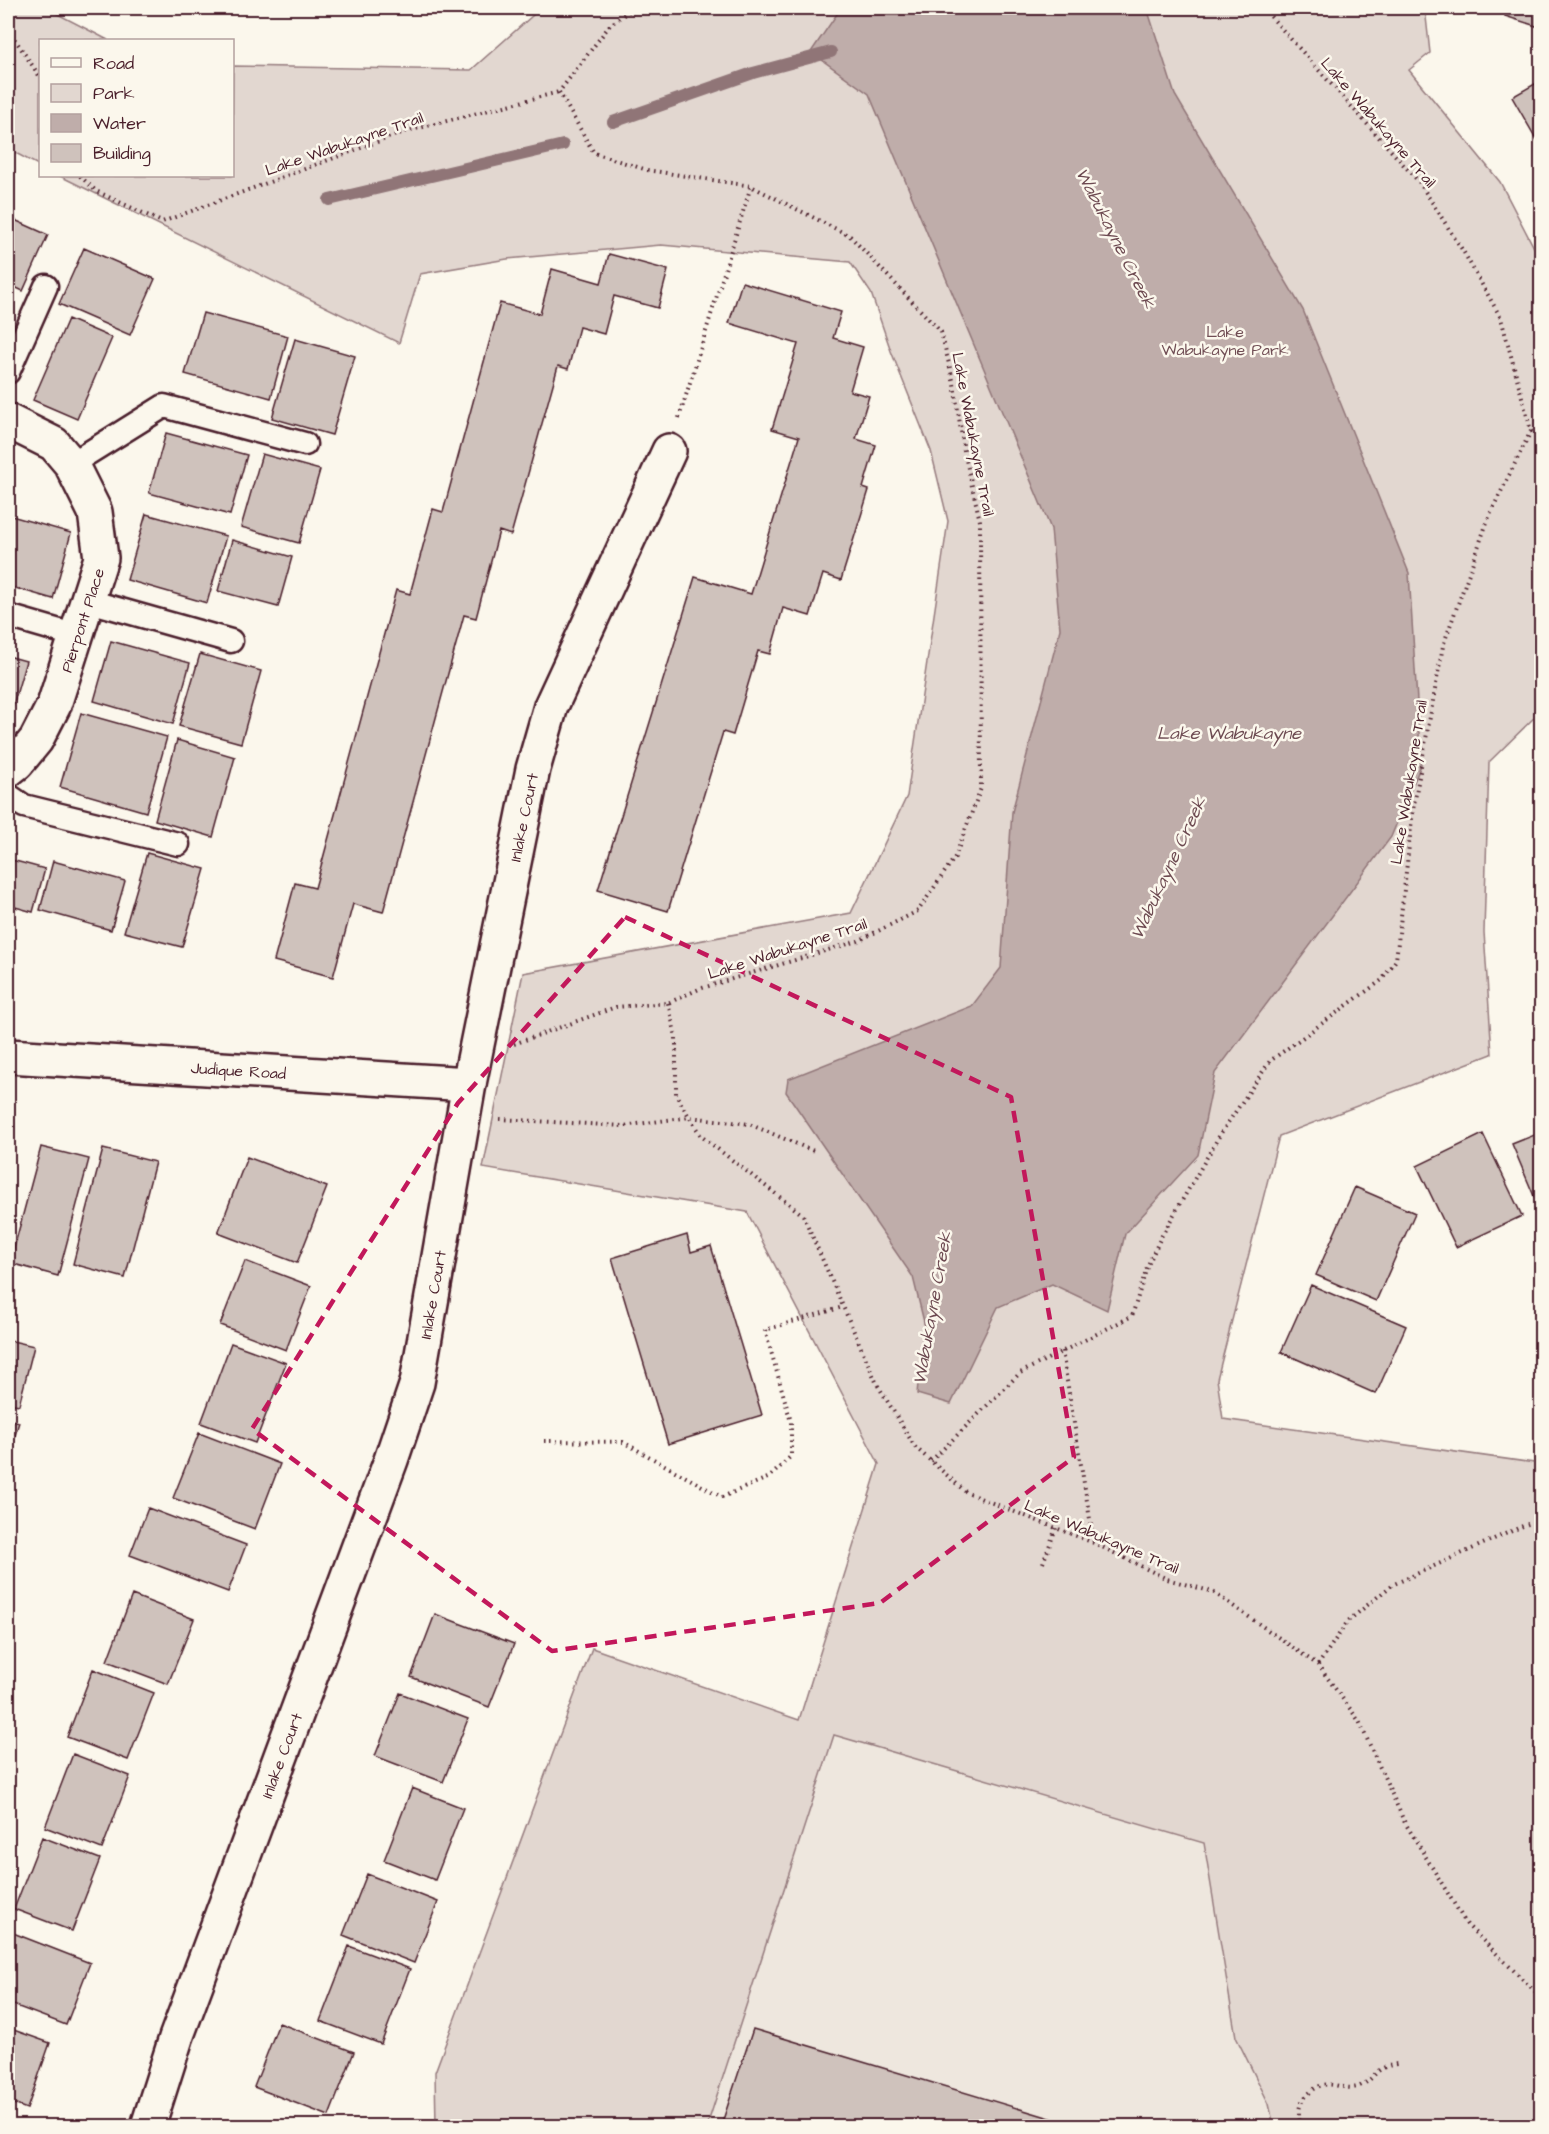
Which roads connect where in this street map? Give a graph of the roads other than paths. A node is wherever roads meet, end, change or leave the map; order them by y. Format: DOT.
graph roads {
  1 [pos="46,286"];
  2 [pos="8,372"];
  3 [pos="8,421"];
  4 [pos="305,444"];
  5 [pos="669,451"];
  6 [pos="71,464"];
  7 [pos="89,601"];
  8 [pos="8,616"];
  9 [pos="77,636"];
  10 [pos="231,641"];
  11 [pos="8,770"];
  12 [pos="8,795"];
  13 [pos="178,844"];
  14 [pos="8,1056"];
  15 [pos="471,1071"];
  16 [pos="148,2127"];
  1 -- 2 [label="lane"];
  3 -- 6 [label="street, Pierpont Place"];
  4 -- 6 [label="lane"];
  5 -- 15 [label="street, Inlake Court"];
  6 -- 7 [label="street, Pierpont Place"];
  7 -- 9 [label="street, Pierpont Place"];
  7 -- 10 [label="lane"];
  8 -- 9 [label="lane"];
  9 -- 11 [label="street, Pierpont Place"];
  12 -- 13 [label="lane"];
  14 -- 15 [label="street, Judique Road"];
  15 -- 16 [label="street, Inlake Court"];
}
